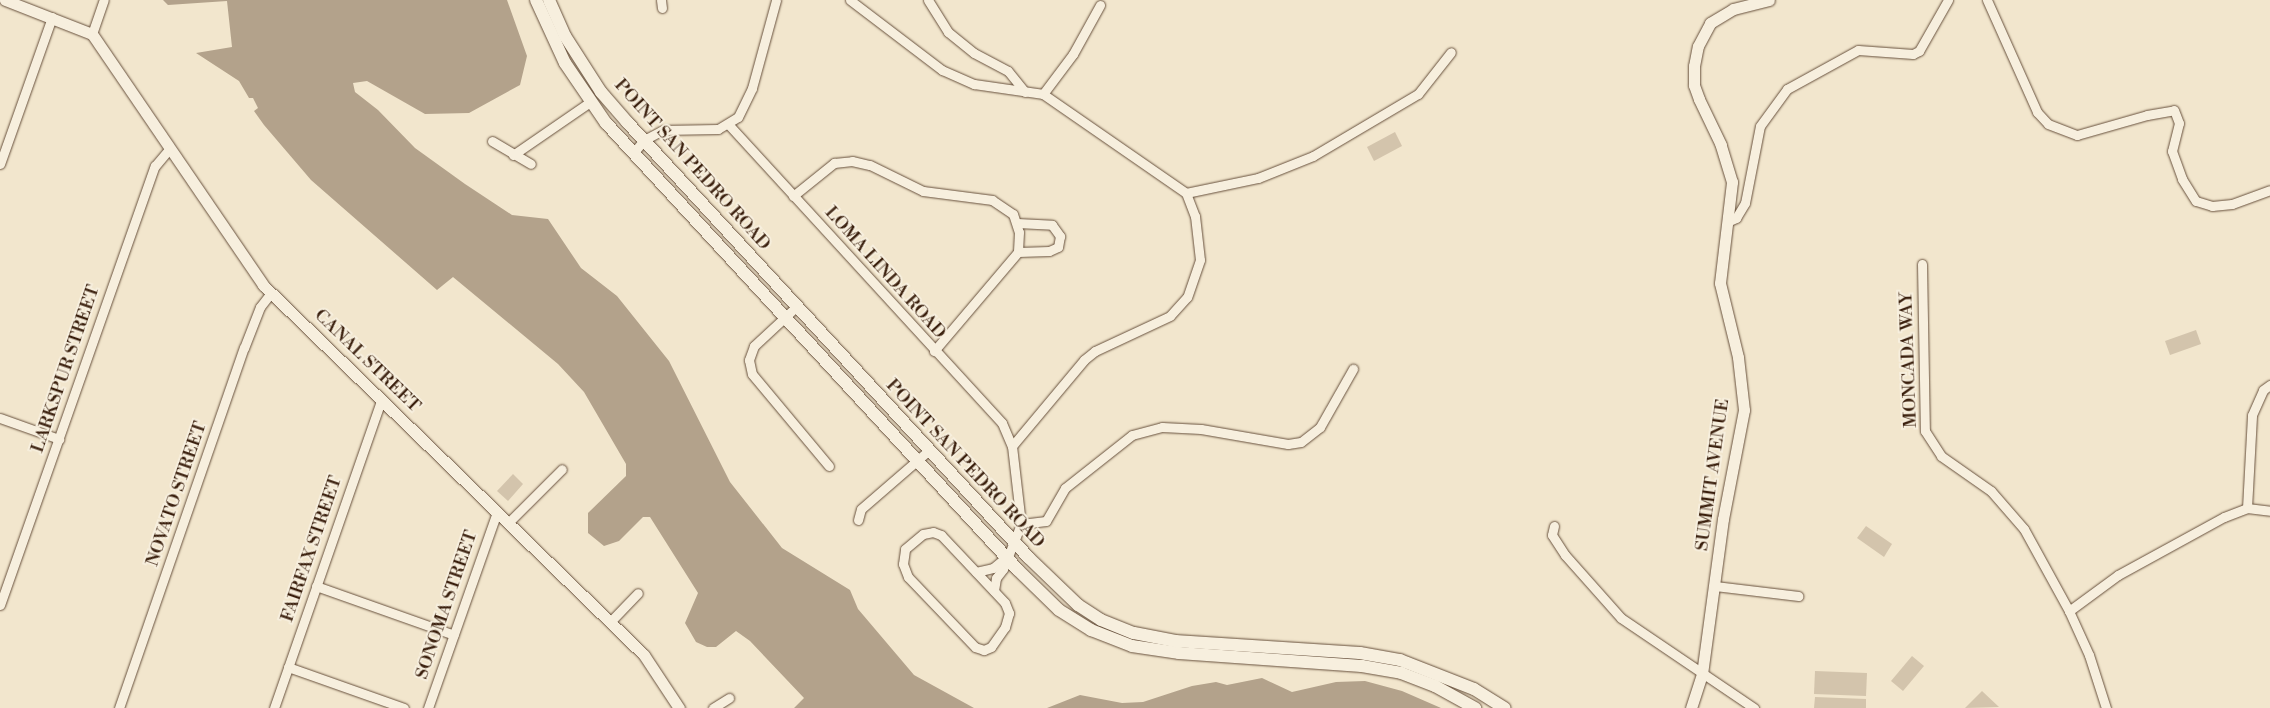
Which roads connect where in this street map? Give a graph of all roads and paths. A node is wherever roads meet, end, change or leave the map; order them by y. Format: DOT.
graph roads {
  1 [pos="5,0"];
  2 [pos="104,0"];
  3 [pos="536,0"];
  4 [pos="549,0"];
  5 [pos="776,0"];
  6 [pos="850,0"];
  7 [pos="928,0"];
  8 [pos="1769,0"];
  9 [pos="1948,0"];
  10 [pos="1987,0"];
  11 [pos="1100,5"];
  12 [pos="52,17"];
  13 [pos="92,34"];
  14 [pos="1451,52"];
  15 [pos="1025,92"];
  16 [pos="1043,94"];
  17 [pos="590,102"];
  18 [pos="729,125"];
  19 [pos="644,140"];
  20 [pos="492,141"];
  21 [pos="3,146"];
  22 [pos="170,148"];
  23 [pos="634,152"];
  24 [pos="513,155"];
  25 [pos="0,164"];
  26 [pos="531,164"];
  27 [pos="2270,190"];
  28 [pos="1186,193"];
  29 [pos="793,196"];
  30 [pos="1729,221"];
  31 [pos="1016,223"];
  32 [pos="1018,252"];
  33 [pos="1922,264"];
  34 [pos="271,293"];
  35 [pos="797,306"];
  36 [pos="785,317"];
  37 [pos="934,351"];
  38 [pos="1352,369"];
  39 [pos="2270,385"];
  40 [pos="382,400"];
  41 [pos="0,418"];
  42 [pos="59,439"];
  43 [pos="1012,446"];
  44 [pos="928,450"];
  45 [pos="917,461"];
  46 [pos="829,466"];
  47 [pos="562,469"];
  48 [pos="2247,508"];
  49 [pos="2270,511"];
  50 [pos="497,512"];
  51 [pos="858,520"];
  52 [pos="508,523"];
  53 [pos="1021,524"];
  54 [pos="1554,526"];
  55 [pos="1014,543"];
  56 [pos="1006,557"];
  57 [pos="976,572"];
  58 [pos="316,586"];
  59 [pos="1715,586"];
  60 [pos="994,591"];
  61 [pos="638,593"];
  62 [pos="1798,596"];
  63 [pos="0,605"];
  64 [pos="2069,611"];
  65 [pos="610,622"];
  66 [pos="454,635"];
  67 [pos="288,667"];
  68 [pos="1702,674"];
  69 [pos="728,698"];
  70 [pos="119,708"];
  71 [pos="274,708"];
  72 [pos="404,708"];
  73 [pos="428,708"];
  74 [pos="679,708"];
  75 [pos="713,708"];
  76 [pos="1475,708"];
  77 [pos="1504,708"];
  78 [pos="1691,708"];
  79 [pos="1754,708"];
  80 [pos="2106,708"];
  1 -- 12 [label="street"];
  2 -- 13 [label="street"];
  3 -- 17 [label="main road, POINT SAN PEDRO ROAD"];
  4 -- 19 [label="main road, POINT SAN PEDRO ROAD"];
  5 -- 18 [label="street"];
  6 -- 15 [label="street"];
  7 -- 15 [label="street"];
  8 -- 30 [label="street, SUMMIT AVENUE"];
  9 -- 30 [label="street"];
  10 -- 27 [label="street"];
  11 -- 16 [label="street"];
  12 -- 13 [label="street"];
  12 -- 21 [label="street"];
  13 -- 22 [label="street, CANAL STREET"];
  14 -- 28 [label="street"];
  15 -- 16 [label="street"];
  16 -- 28 [label="street"];
  17 -- 23 [label="main road, POINT SAN PEDRO ROAD"];
  17 -- 24 [label="street"];
  18 -- 19 [label="street"];
  18 -- 29 [label="street, LOMA LINDA ROAD"];
  19 -- 23 [label="street"];
  19 -- 35 [label="main road, POINT SAN PEDRO ROAD"];
  20 -- 24 [label="street"];
  21 -- 25 [label="street"];
  22 -- 34 [label="street, CANAL STREET"];
  22 -- 42 [label="street, LARKSPUR STREET"];
  23 -- 36 [label="main road, POINT SAN PEDRO ROAD"];
  24 -- 26 [label="street"];
  28 -- 43 [label="street"];
  29 -- 31 [label="street"];
  29 -- 37 [label="street, LOMA LINDA ROAD"];
  30 -- 59 [label="street, SUMMIT AVENUE"];
  31 -- 32 [label="street"];
  31 -- 32 [label="street"];
  32 -- 37 [label="street"];
  33 -- 64 [label="street, MONCADA WAY"];
  34 -- 40 [label="street, CANAL STREET"];
  34 -- 70 [label="street, NOVATO STREET"];
  35 -- 36 [label="street"];
  35 -- 44 [label="main road, POINT SAN PEDRO ROAD"];
  36 -- 45 [label="main road, POINT SAN PEDRO ROAD"];
  36 -- 46 [label="street"];
  37 -- 43 [label="street, LOMA LINDA ROAD"];
  38 -- 53 [label="street"];
  39 -- 48 [label="street"];
  40 -- 50 [label="street, CANAL STREET"];
  40 -- 58 [label="street, FAIRFAX STREET"];
  41 -- 42 [label="street"];
  42 -- 63 [label="street, LARKSPUR STREET"];
  43 -- 53 [label="street, LOMA LINDA ROAD"];
  44 -- 45 [label="street"];
  44 -- 55 [label="main road, POINT SAN PEDRO ROAD"];
  45 -- 51 [label="street"];
  45 -- 56 [label="main road, POINT SAN PEDRO ROAD"];
  47 -- 52 [label="street"];
  48 -- 49 [label="street"];
  48 -- 64 [label="street"];
  50 -- 52 [label="street, CANAL STREET"];
  50 -- 66 [label="street, SONOMA STREET"];
  52 -- 65 [label="street, CANAL STREET"];
  53 -- 55 [label="street"];
  54 -- 68 [label="street"];
  55 -- 56 [label="street"];
  55 -- 77 [label="main road, POINT SAN PEDRO ROAD"];
  56 -- 57 [label="street"];
  56 -- 60 [label="street"];
  56 -- 76 [label="main road, POINT SAN PEDRO ROAD"];
  57 -- 60 [label="street"];
  57 -- 60 [label="street"];
  58 -- 66 [label="street"];
  58 -- 67 [label="street, FAIRFAX STREET"];
  59 -- 62 [label="street"];
  59 -- 68 [label="street, SUMMIT AVENUE"];
  61 -- 65 [label="street"];
  64 -- 80 [label="street, MONCADA WAY"];
  65 -- 74 [label="street, CANAL STREET"];
  66 -- 73 [label="street, SONOMA STREET"];
  67 -- 71 [label="street, FAIRFAX STREET"];
  67 -- 72 [label="street"];
  68 -- 78 [label="street, SUMMIT AVENUE"];
  68 -- 79 [label="street"];
  69 -- 75 [label="street"];
}
